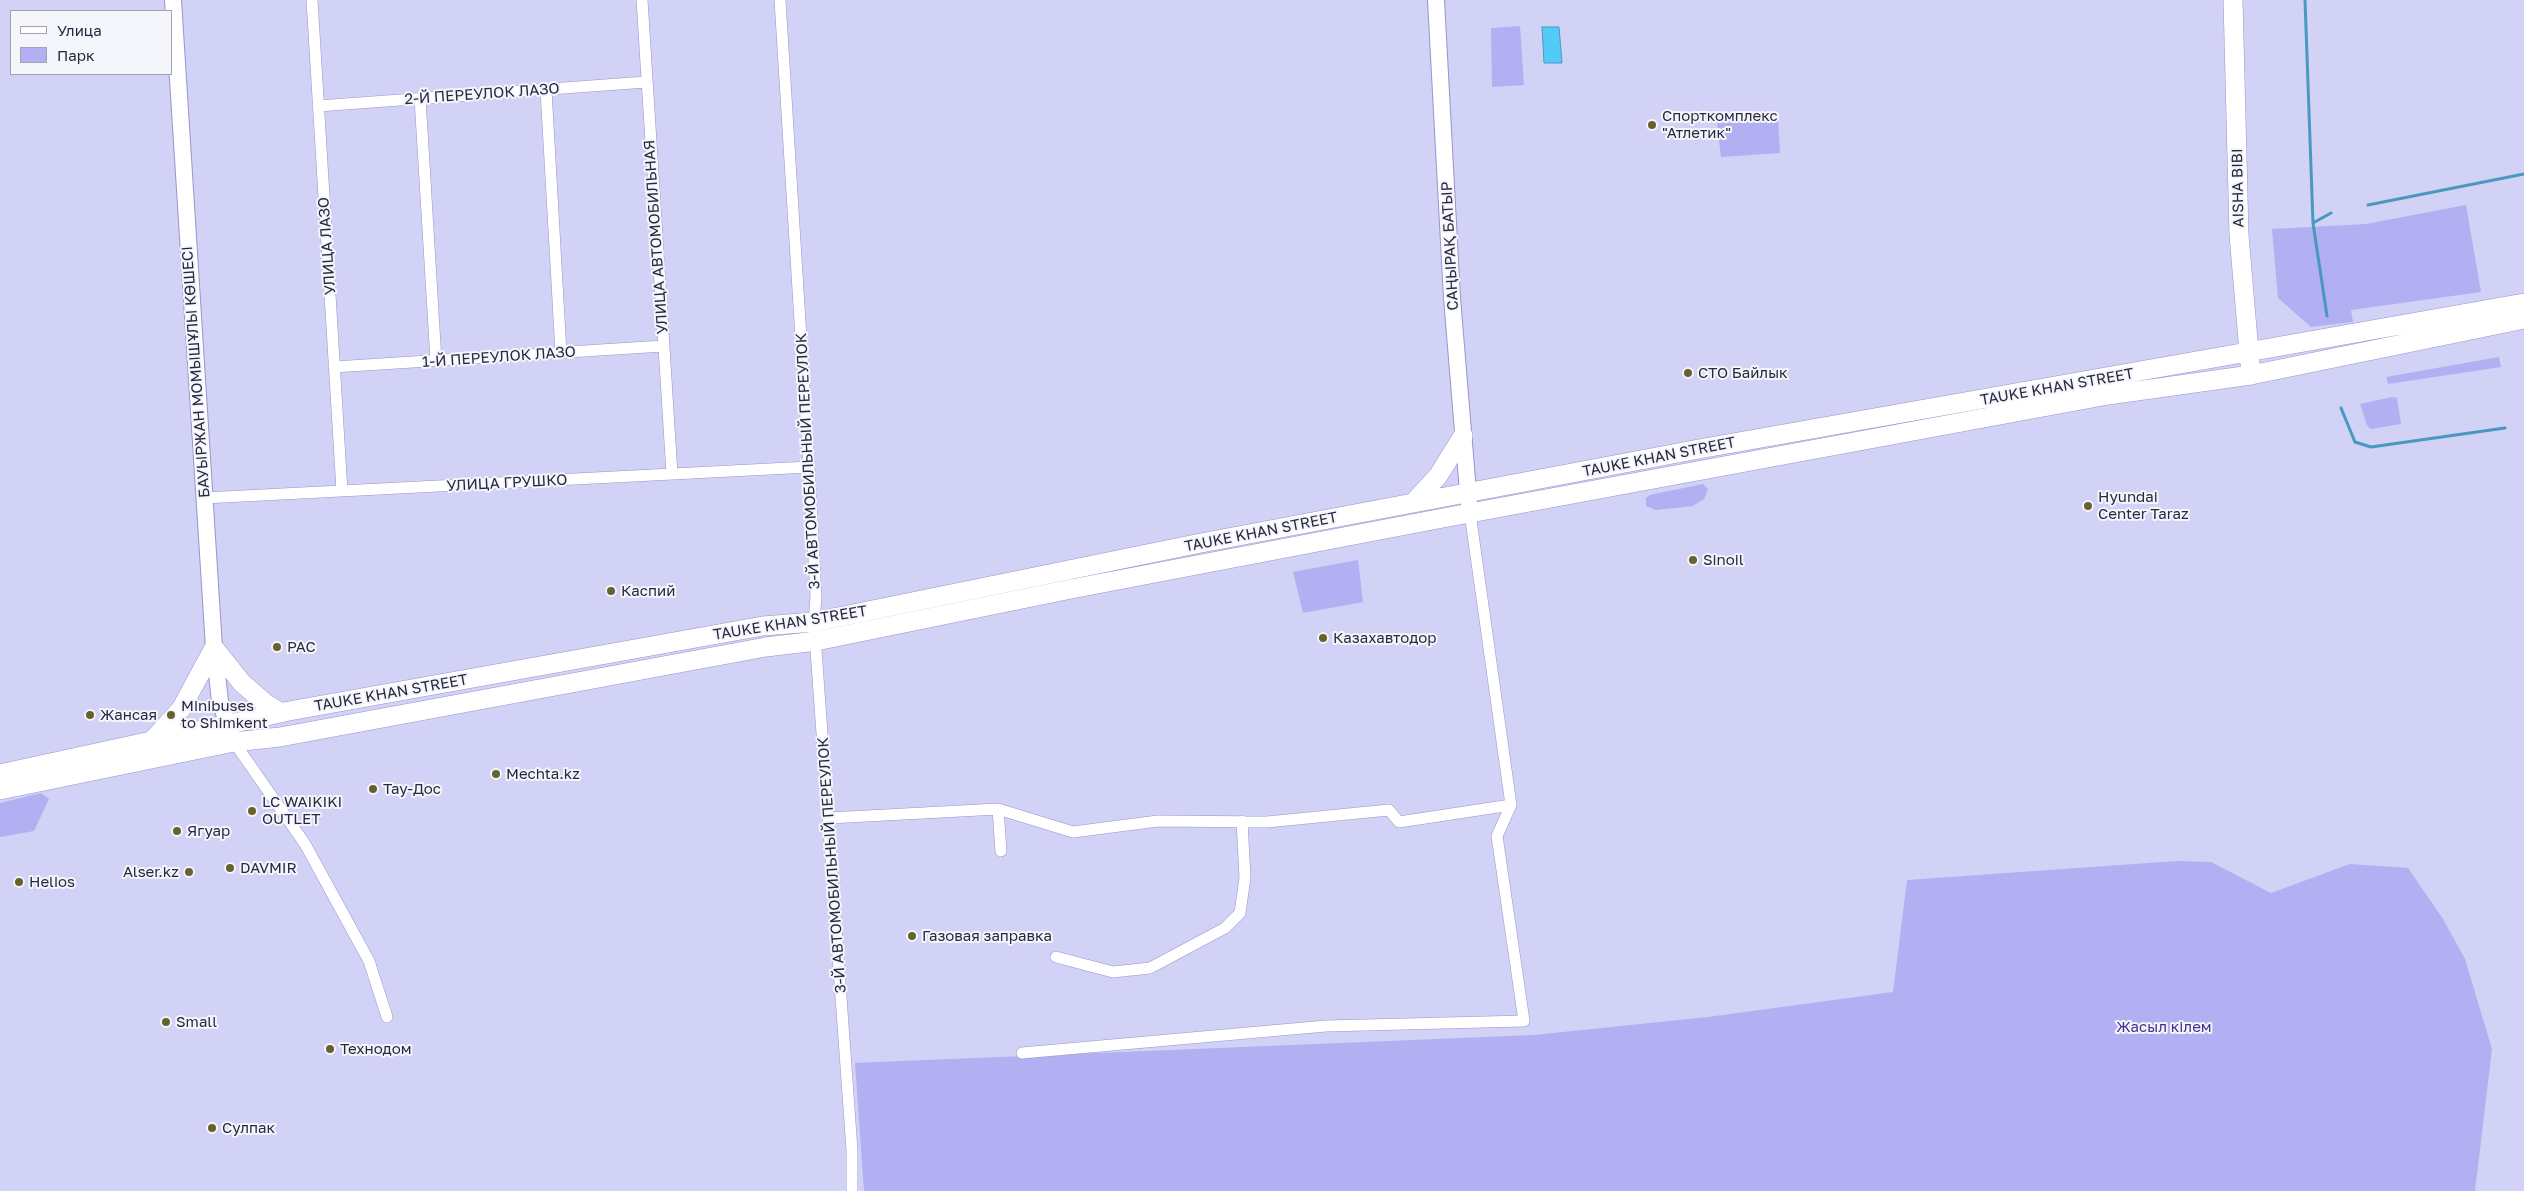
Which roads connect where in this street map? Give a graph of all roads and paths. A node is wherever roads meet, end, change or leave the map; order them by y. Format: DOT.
graph roads {
  1 [pos="172,0"];
  2 [pos="312,0"];
  3 [pos="642,0"];
  4 [pos="780,0"];
  5 [pos="1436,0"];
  6 [pos="2233,0"];
  7 [pos="646,82"];
  8 [pos="546,90"];
  9 [pos="420,98"];
  10 [pos="318,106"];
  11 [pos="2524,302"];
  12 [pos="2524,320"];
  13 [pos="663,346"];
  14 [pos="2250,352"];
  15 [pos="561,353"];
  16 [pos="436,361"];
  17 [pos="334,367"];
  18 [pos="2251,375"];
  19 [pos="1463,436"];
  20 [pos="810,467"];
  21 [pos="672,474"];
  22 [pos="342,491"];
  23 [pos="1468,492"];
  24 [pos="204,498"];
  25 [pos="1414,502"];
  26 [pos="1470,513"];
  27 [pos="814,622"];
  28 [pos="816,641"];
  29 [pos="214,648"];
  30 [pos="281,713"];
  31 [pos="226,725"];
  32 [pos="151,742"];
  33 [pos="234,742"];
  34 [pos="0,774"];
  35 [pos="0,790"];
  36 [pos="1511,805"];
  37 [pos="998,809"];
  38 [pos="829,818"];
  39 [pos="1242,822"];
  40 [pos="1001,851"];
  41 [pos="1056,958"];
  42 [pos="387,1017"];
  43 [pos="1022,1053"];
  44 [pos="852,1191"];
  1 -- 24 [label="street, БАУЫРЖАН МОМЫШҰЛЫ КӨШЕСІ"];
  2 -- 10 [label="street, УЛИЦА ЛАЗО"];
  3 -- 7 [label="street, УЛИЦА АВТОМОБИЛЬНАЯ"];
  4 -- 20 [label="street, 3-Й АВТОМОБИЛЬНЫЙ ПЕРЕУЛОК"];
  5 -- 19 [label="street, САҢЫРАҚ БАТЫР"];
  6 -- 14 [label="main road, AISHA BIBI"];
  7 -- 8 [label="street, 2-Й ПЕРЕУЛОК ЛАЗО"];
  7 -- 13 [label="street, УЛИЦА АВТОМОБИЛЬНАЯ"];
  8 -- 9 [label="street, 2-Й ПЕРЕУЛОК ЛАЗО"];
  8 -- 15 [label="street"];
  9 -- 10 [label="street, 2-Й ПЕРЕУЛОК ЛАЗО"];
  9 -- 16 [label="street"];
  10 -- 17 [label="street, УЛИЦА ЛАЗО"];
  11 -- 14 [label="main road, TAUKE KHAN STREET"];
  12 -- 18 [label="main road, TAUKE KHAN STREET"];
  13 -- 15 [label="street, 1-Й ПЕРЕУЛОК ЛАЗО"];
  13 -- 21 [label="street, УЛИЦА АВТОМОБИЛЬНАЯ"];
  14 -- 18 [label="main road, AISHA BIBI"];
  14 -- 23 [label="main road, TAUKE KHAN STREET"];
  15 -- 16 [label="street, 1-Й ПЕРЕУЛОК ЛАЗО"];
  16 -- 17 [label="street, 1-Й ПЕРЕУЛОК ЛАЗО"];
  17 -- 22 [label="street, УЛИЦА ЛАЗО"];
  18 -- 26 [label="main road, TAUKE KHAN STREET"];
  19 -- 23 [label="street, САҢЫРАҚ БАТЫР"];
  19 -- 25 [label="main road"];
  20 -- 21 [label="street, УЛИЦА ГРУШКО"];
  20 -- 27 [label="street, 3-Й АВТОМОБИЛЬНЫЙ ПЕРЕУЛОК"];
  21 -- 22 [label="street, УЛИЦА ГРУШКО"];
  22 -- 24 [label="street, УЛИЦА ГРУШКО"];
  23 -- 25 [label="main road, TAUKE KHAN STREET"];
  23 -- 26 [label="street, САҢЫРАҚ БАТЫР"];
  24 -- 29 [label="street, БАУЫРЖАН МОМЫШҰЛЫ КӨШЕСІ"];
  25 -- 27 [label="main road, TAUKE KHAN STREET"];
  26 -- 28 [label="main road, TAUKE KHAN STREET"];
  26 -- 36 [label="street"];
  27 -- 28 [label="street, 3-Й АВТОМОБИЛЬНЫЙ ПЕРЕУЛОК"];
  27 -- 30 [label="main road, TAUKE KHAN STREET"];
  28 -- 33 [label="main road, TAUKE KHAN STREET"];
  28 -- 38 [label="street, 3-Й АВТОМОБИЛЬНЫЙ ПЕРЕУЛОК"];
  29 -- 30 [label="main road"];
  29 -- 31 [label="street, БАУЫРЖАН МОМЫШҰЛЫ КӨШЕСІ"];
  29 -- 32 [label="main road"];
  30 -- 31 [label="main road, TAUKE KHAN STREET"];
  31 -- 32 [label="main road, TAUKE KHAN STREET"];
  31 -- 33 [label="street, БАУЫРЖАН МОМЫШҰЛЫ КӨШЕСІ"];
  32 -- 34 [label="main road, TAUKE KHAN STREET"];
  33 -- 35 [label="main road, TAUKE KHAN STREET"];
  33 -- 42 [label="street"];
  36 -- 39 [label="street"];
  36 -- 43 [label="street"];
  37 -- 38 [label="street"];
  37 -- 39 [label="street"];
  37 -- 40 [label="street"];
  38 -- 44 [label="street, 3-Й АВТОМОБИЛЬНЫЙ ПЕРЕУЛОК"];
  39 -- 41 [label="street"];
}
